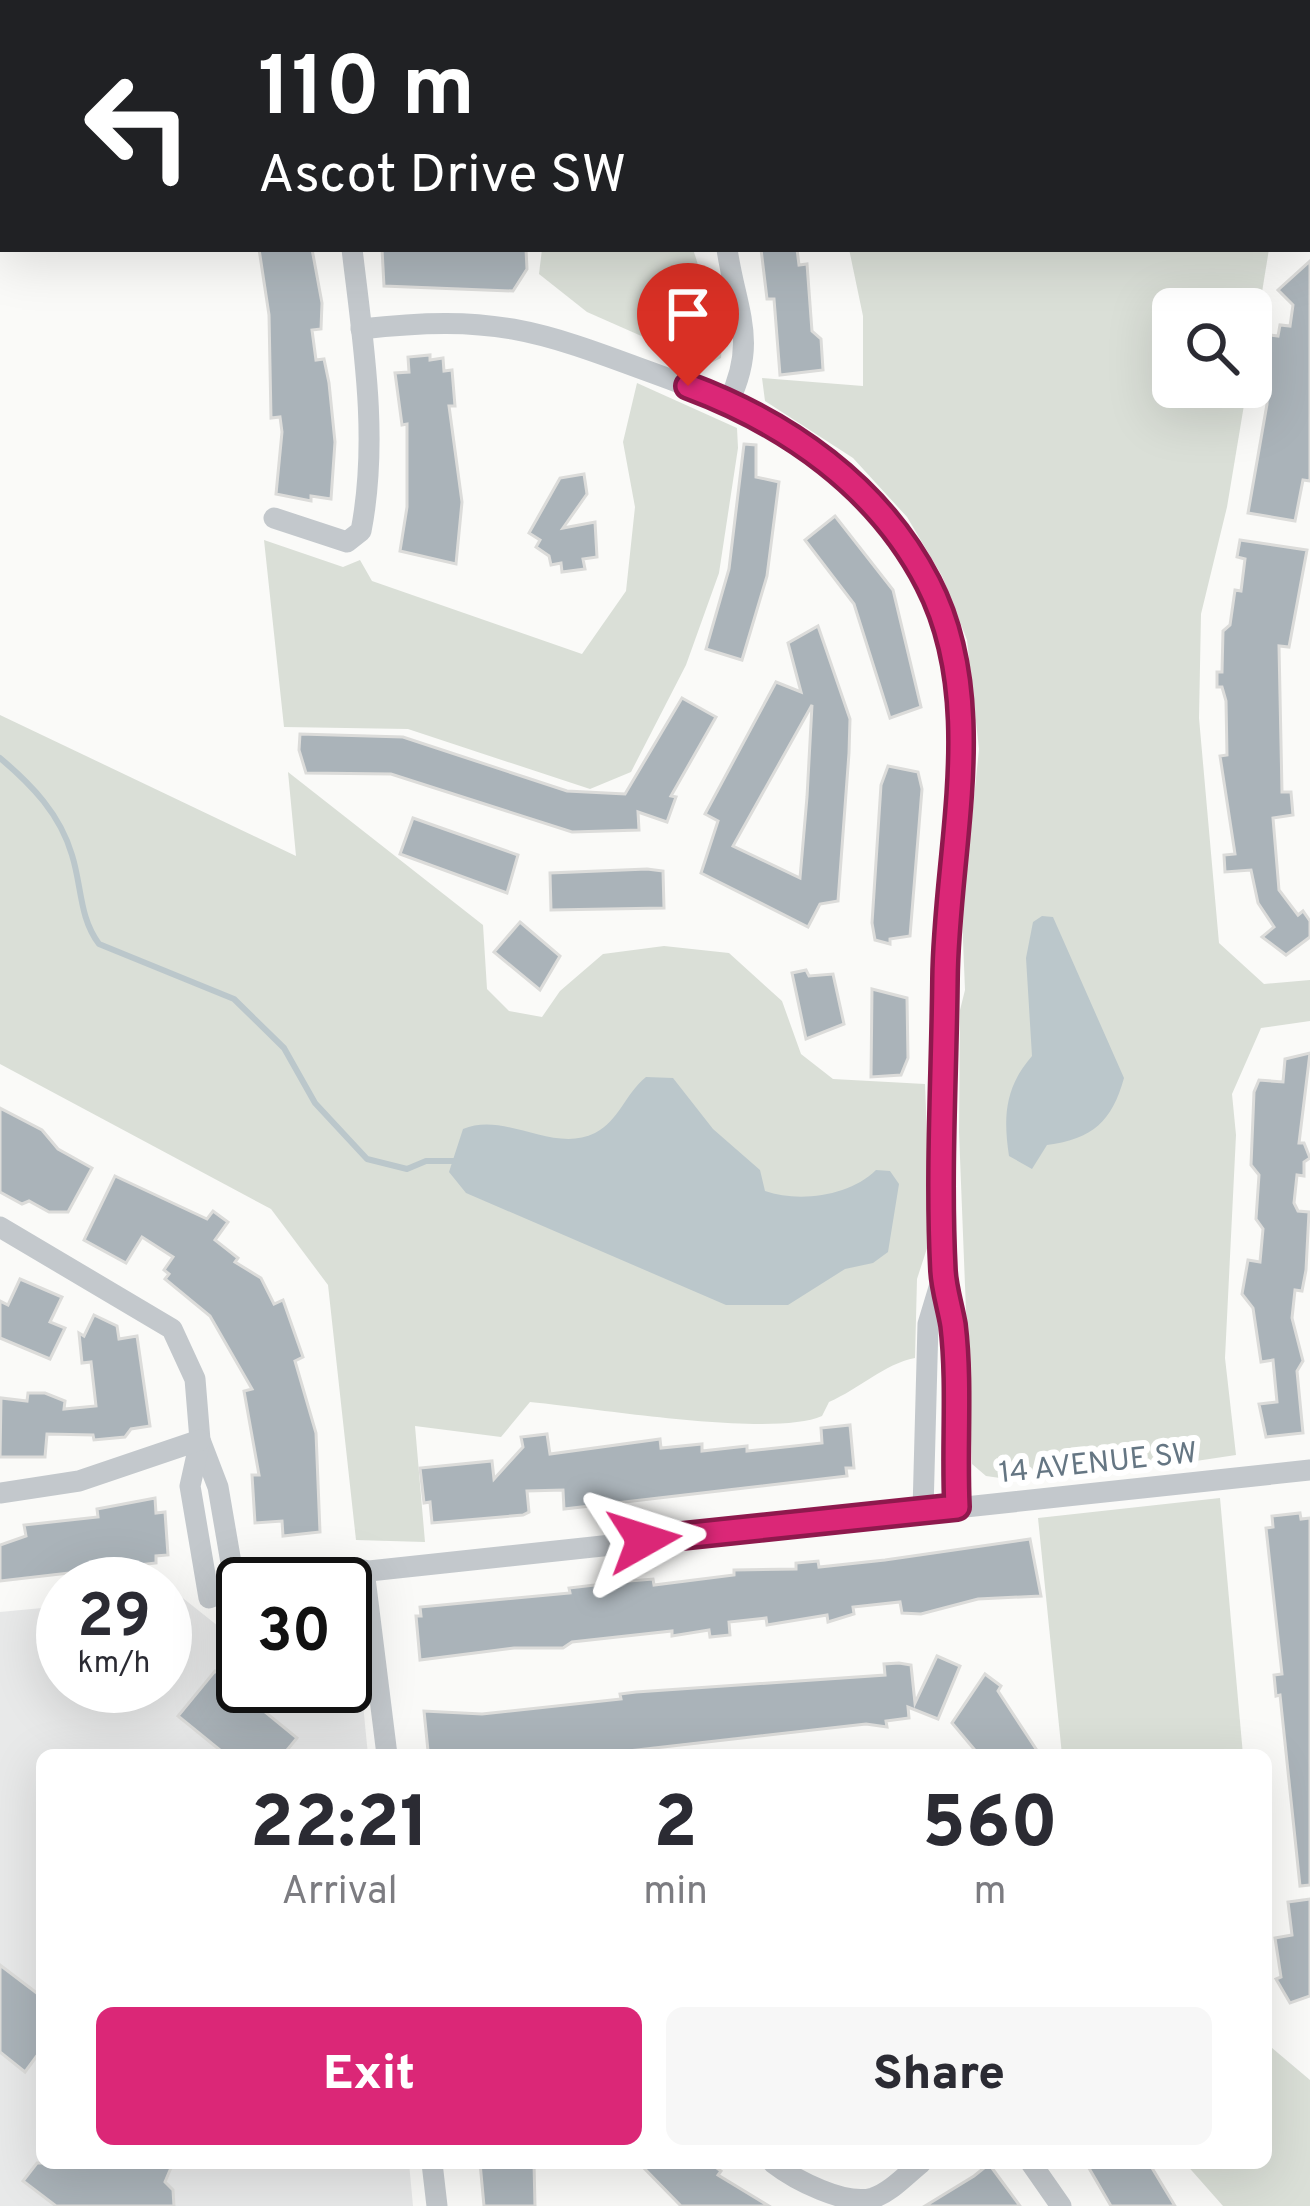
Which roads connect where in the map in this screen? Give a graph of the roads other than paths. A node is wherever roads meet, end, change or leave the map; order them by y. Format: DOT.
graph roads {
  1 [pos="352,252"];
  2 [pos="728,252"];
  3 [pos="362,328"];
  4 [pos="729,401"];
  5 [pos="274,518"];
  6 [pos="0,1227"];
  7 [pos="943,1275"];
  8 [pos="200,1440"];
  9 [pos="1310,1470"];
  10 [pos="0,1493"];
  11 [pos="957,1507"];
  12 [pos="923,1510"];
  13 [pos="235,1557"];
  14 [pos="372,1569"];
  15 [pos="216,1595"];
  16 [pos="372,1634"];
  17 [pos="386,1749"];
  18 [pos="433,2169"];
  19 [pos="784,2169"];
  20 [pos="914,2169"];
  21 [pos="1035,2169"];
  22 [pos="437,2206"];
  23 [pos="1061,2206"];
  1 -- 3 [label="street"];
  2 -- 4 [label="street"];
  3 -- 4 [label="street"];
  3 -- 5 [label="street"];
  4 -- 7 [label="street"];
  6 -- 8 [label="street"];
  7 -- 11 [label="street"];
  7 -- 12 [label="street"];
  8 -- 10 [label="street"];
  8 -- 13 [label="street"];
  8 -- 15 [label="street, 14 AVENUE SW"];
  9 -- 11 [label="street, 14 AVENUE SW"];
  11 -- 12 [label="street, 14 AVENUE SW"];
  12 -- 14 [label="street, 14 AVENUE SW"];
  16 -- 17 [label="street"];
  18 -- 22 [label="street"];
  19 -- 20 [label="street"];
  21 -- 23 [label="street"];
}
